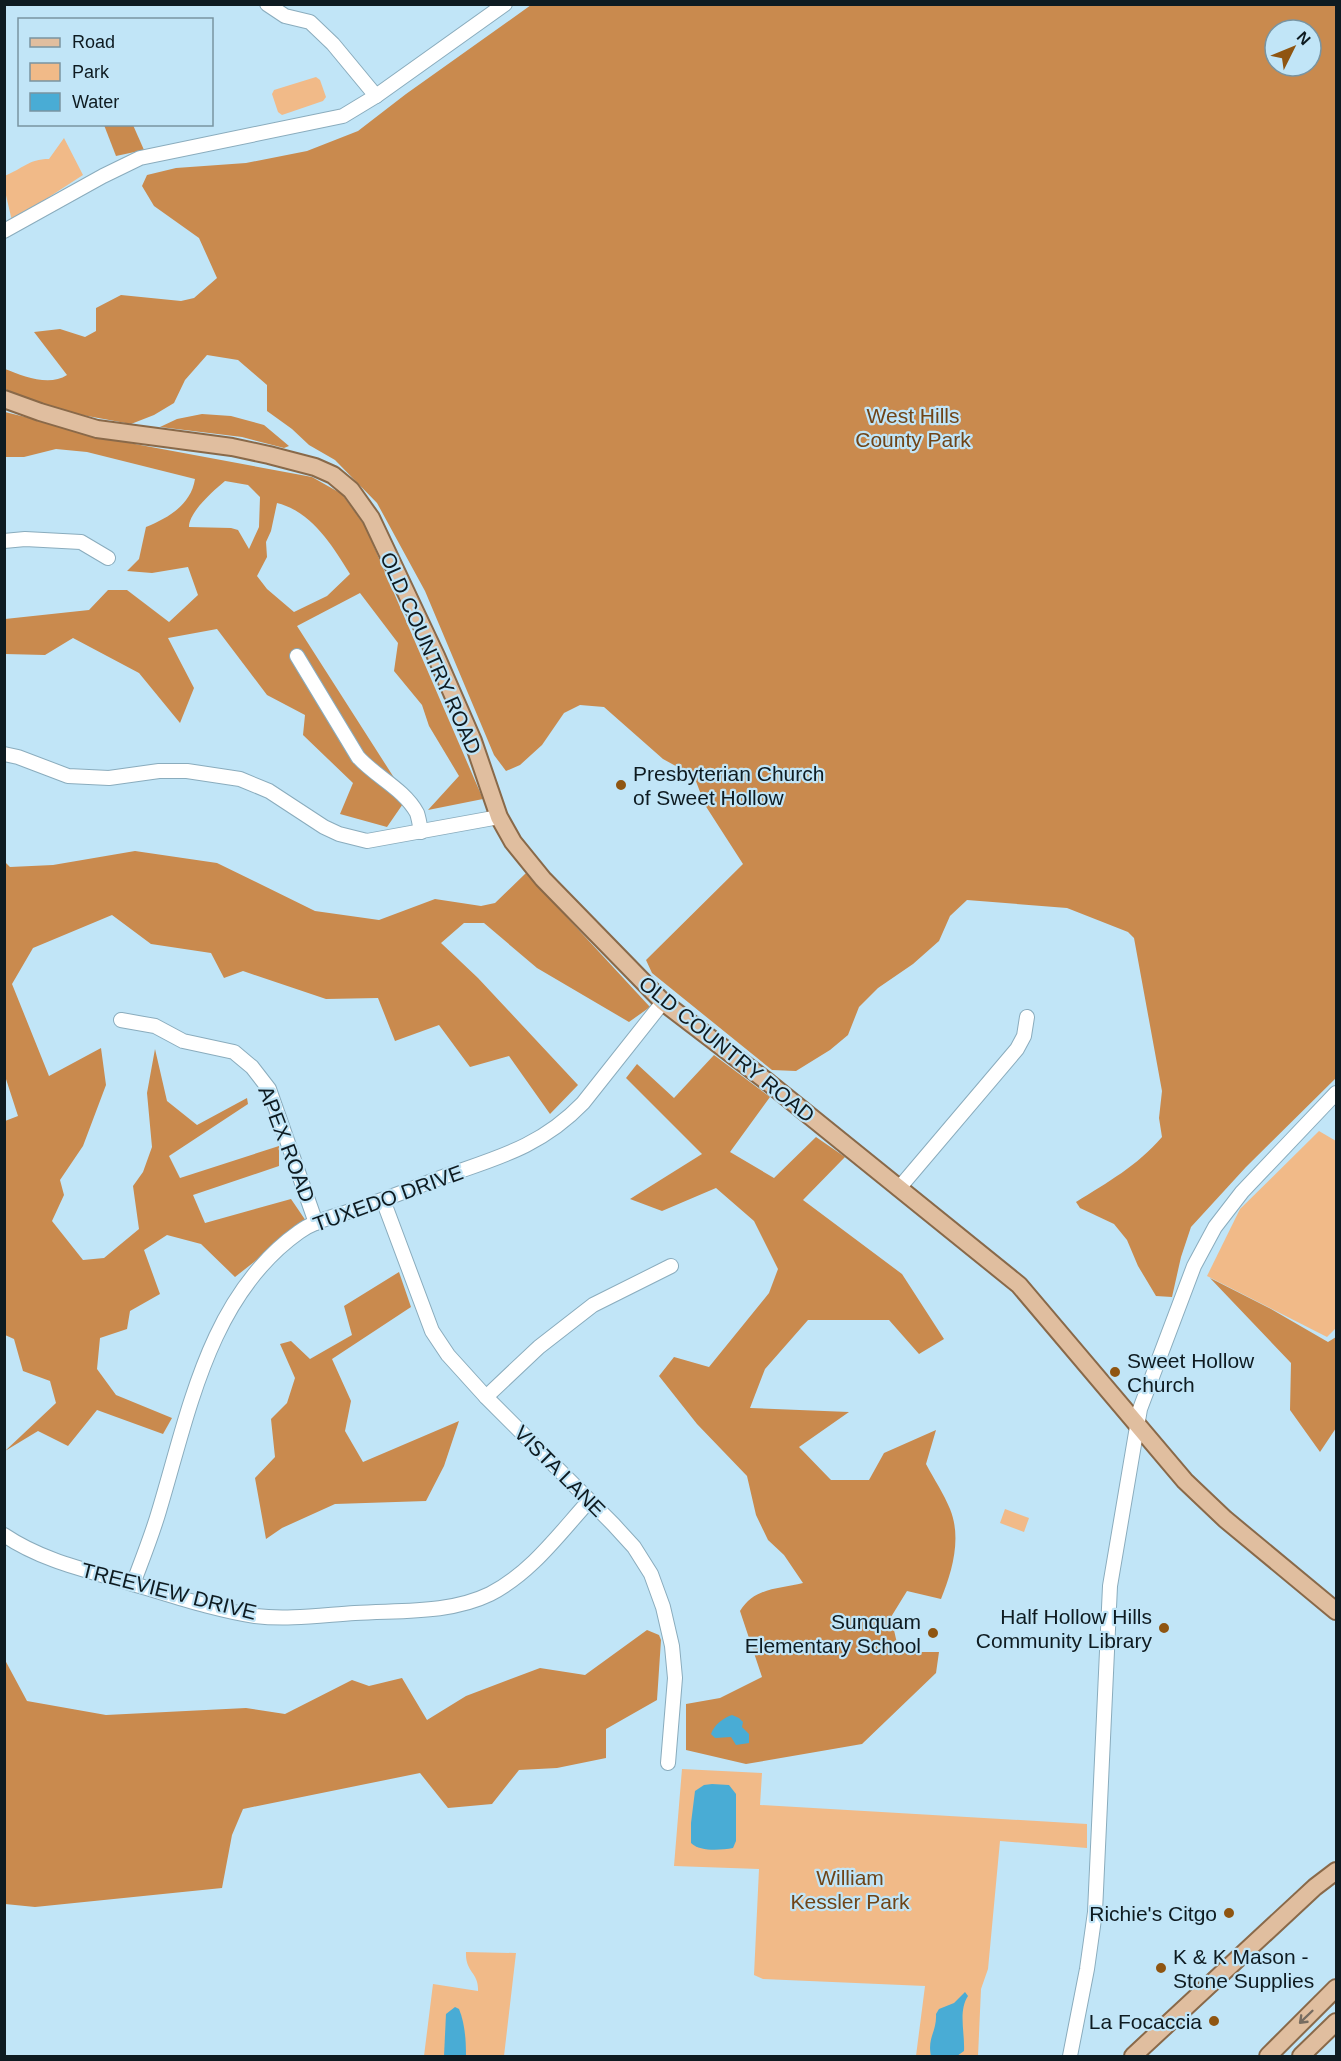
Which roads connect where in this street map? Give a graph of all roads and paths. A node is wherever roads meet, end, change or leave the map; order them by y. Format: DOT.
graph roads {
  1 [pos="267,4"];
  2 [pos="505,4"];
  3 [pos="376,96"];
  4 [pos="4,231"];
  5 [pos="4,399"];
  6 [pos="4,541"];
  7 [pos="108,558"];
  8 [pos="297,656"];
  9 [pos="4,754"];
  10 [pos="499,817"];
  11 [pos="422,832"];
  12 [pos="663,1002"];
  13 [pos="1027,1017"];
  14 [pos="121,1020"];
  15 [pos="1336,1093"];
  16 [pos="900,1187"];
  17 [pos="383,1200"];
  18 [pos="316,1222"];
  19 [pos="671,1266"];
  20 [pos="486,1396"];
  21 [pos="1137,1426"];
  22 [pos="589,1501"];
  23 [pos="4,1535"];
  24 [pos="134,1584"];
  25 [pos="1336,1611"];
  26 [pos="669,1763"];
  27 [pos="1336,1871"];
  28 [pos="1336,1988"];
  29 [pos="1336,2022"];
  30 [pos="1140,2054"];
  31 [pos="1070,2056"];
  32 [pos="1268,2056"];
  33 [pos="1301,2056"];
  1 -- 3 [label="street"];
  2 -- 3 [label="street"];
  3 -- 4 [label="street"];
  5 -- 10 [label="main road, OLD COUNTRY ROAD"];
  6 -- 7 [label="street"];
  8 -- 11 [label="street"];
  9 -- 11 [label="street"];
  10 -- 11 [label="street"];
  10 -- 12 [label="main road, OLD COUNTRY ROAD"];
  12 -- 16 [label="main road, OLD COUNTRY ROAD"];
  12 -- 17 [label="street, TUXEDO DRIVE"];
  13 -- 16 [label="street"];
  14 -- 18 [label="street, APEX ROAD"];
  15 -- 21 [label="street"];
  16 -- 21 [label="main road, OLD COUNTRY ROAD"];
  17 -- 18 [label="street, TUXEDO DRIVE"];
  17 -- 20 [label="street, VISTA LANE"];
  18 -- 24 [label="street, TUXEDO DRIVE"];
  19 -- 20 [label="street"];
  20 -- 22 [label="street, VISTA LANE"];
  21 -- 25 [label="main road, OLD COUNTRY ROAD"];
  21 -- 31 [label="street"];
  22 -- 24 [label="street, TREEVIEW DRIVE"];
  22 -- 26 [label="street, VISTA LANE"];
  23 -- 24 [label="street, TREEVIEW DRIVE"];
  27 -- 30 [label="main road"];
  28 -- 32 [label="main road, one-way"];
  29 -- 33 [label="main road"];
}
